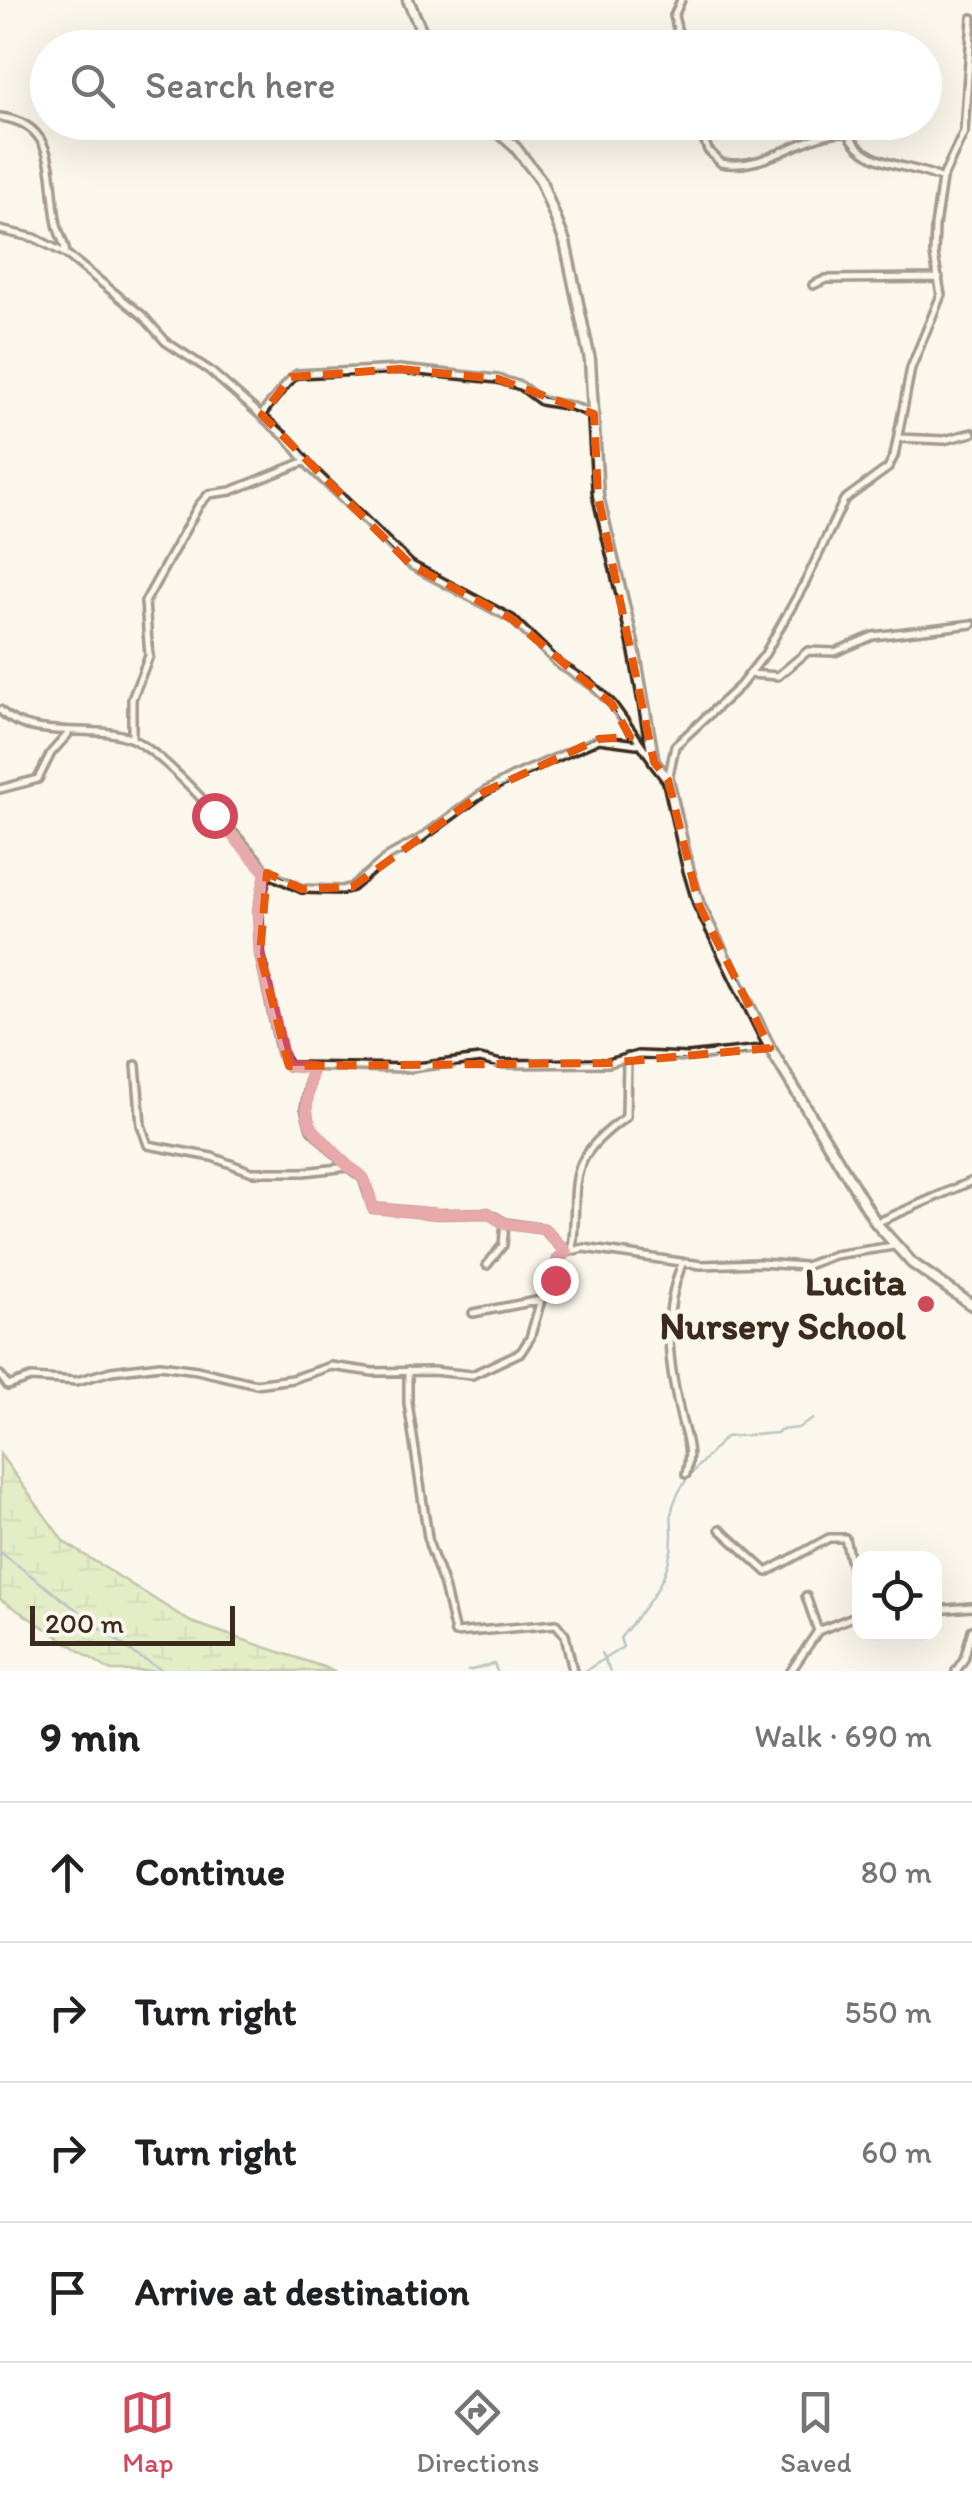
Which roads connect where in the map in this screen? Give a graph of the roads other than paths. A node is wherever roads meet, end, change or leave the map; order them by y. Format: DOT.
graph roads {
  1 [pos="408,0"];
  2 [pos="681,0"];
  3 [pos="972,18"];
  4 [pos="421,30"];
  5 [pos="678,30"];
  6 [pos="0,117"];
  7 [pos="30,128"];
  8 [pos="42,140"];
  9 [pos="507,140"];
  10 [pos="704,140"];
  11 [pos="811,140"];
  12 [pos="852,140"];
  13 [pos="942,180"];
  14 [pos="0,230"];
  15 [pos="66,254"];
  16 [pos="938,278"];
  17 [pos="813,285"];
  18 [pos="594,414"];
  19 [pos="262,415"];
  20 [pos="972,433"];
  21 [pos="898,438"];
  22 [pos="306,462"];
  23 [pos="972,624"];
  24 [pos="750,674"];
  25 [pos="0,710"];
  26 [pos="68,734"];
  27 [pos="132,738"];
  28 [pos="640,744"];
  29 [pos="654,762"];
  30 [pos="668,780"];
  31 [pos="0,789"];
  32 [pos="266,873"];
  33 [pos="770,1048"];
  34 [pos="627,1057"];
  35 [pos="136,1065"];
  36 [pos="312,1068"];
  37 [pos="348,1167"];
  38 [pos="972,1181"];
  39 [pos="876,1223"];
  40 [pos="505,1224"];
  41 [pos="894,1246"];
  42 [pos="569,1251"];
  43 [pos="682,1264"];
  44 [pos="487,1265"];
  45 [pos="541,1300"];
  46 [pos="972,1305"];
  47 [pos="472,1312"];
  48 [pos="408,1371"];
  49 [pos="0,1375"];
  50 [pos="686,1474"];
  51 [pos="720,1529"];
  52 [pos="852,1568"];
  53 [pos="806,1596"];
  54 [pos="972,1607"];
  55 [pos="942,1609"];
  56 [pos="852,1617"];
  57 [pos="972,1630"];
  58 [pos="818,1631"];
  59 [pos="573,1671"];
  60 [pos="791,1671"];
  61 [pos="956,1671"];
  1 -- 4 [label="street"];
  2 -- 5 [label="street"];
  3 -- 13 [label="street"];
  6 -- 7 [label="street"];
  8 -- 15 [label="street"];
  9 -- 18 [label="street"];
  10 -- 11 [label="street"];
  12 -- 13 [label="street"];
  13 -- 16 [label="street"];
  14 -- 15 [label="street"];
  15 -- 19 [label="street"];
  16 -- 17 [label="street"];
  16 -- 21 [label="street"];
  18 -- 19 [label="street"];
  18 -- 29 [label="street"];
  19 -- 22 [label="street"];
  20 -- 21 [label="street"];
  21 -- 24 [label="street"];
  22 -- 27 [label="street"];
  22 -- 28 [label="street"];
  23 -- 24 [label="street"];
  24 -- 30 [label="street"];
  25 -- 26 [label="street"];
  26 -- 27 [label="street"];
  26 -- 31 [label="street"];
  27 -- 32 [label="street"];
  28 -- 29 [label="street"];
  28 -- 32 [label="street"];
  29 -- 30 [label="street"];
  30 -- 33 [label="street"];
  32 -- 36 [label="street"];
  33 -- 34 [label="street"];
  33 -- 39 [label="street"];
  34 -- 36 [label="street"];
  34 -- 42 [label="street"];
  35 -- 37 [label="street"];
  36 -- 37 [label="street"];
  37 -- 40 [label="street"];
  38 -- 39 [label="street"];
  39 -- 41 [label="street"];
  40 -- 42 [label="street"];
  40 -- 44 [label="street"];
  41 -- 43 [label="street"];
  41 -- 46 [label="street"];
  42 -- 43 [label="street"];
  42 -- 45 [label="street"];
  43 -- 50 [label="street"];
  45 -- 47 [label="street"];
  45 -- 48 [label="street"];
  48 -- 49 [label="street"];
  48 -- 59 [label="street"];
  51 -- 52 [label="street"];
  53 -- 58 [label="street"];
  54 -- 55 [label="street"];
  56 -- 58 [label="street"];
  57 -- 61 [label="street"];
  58 -- 60 [label="street"];
}
